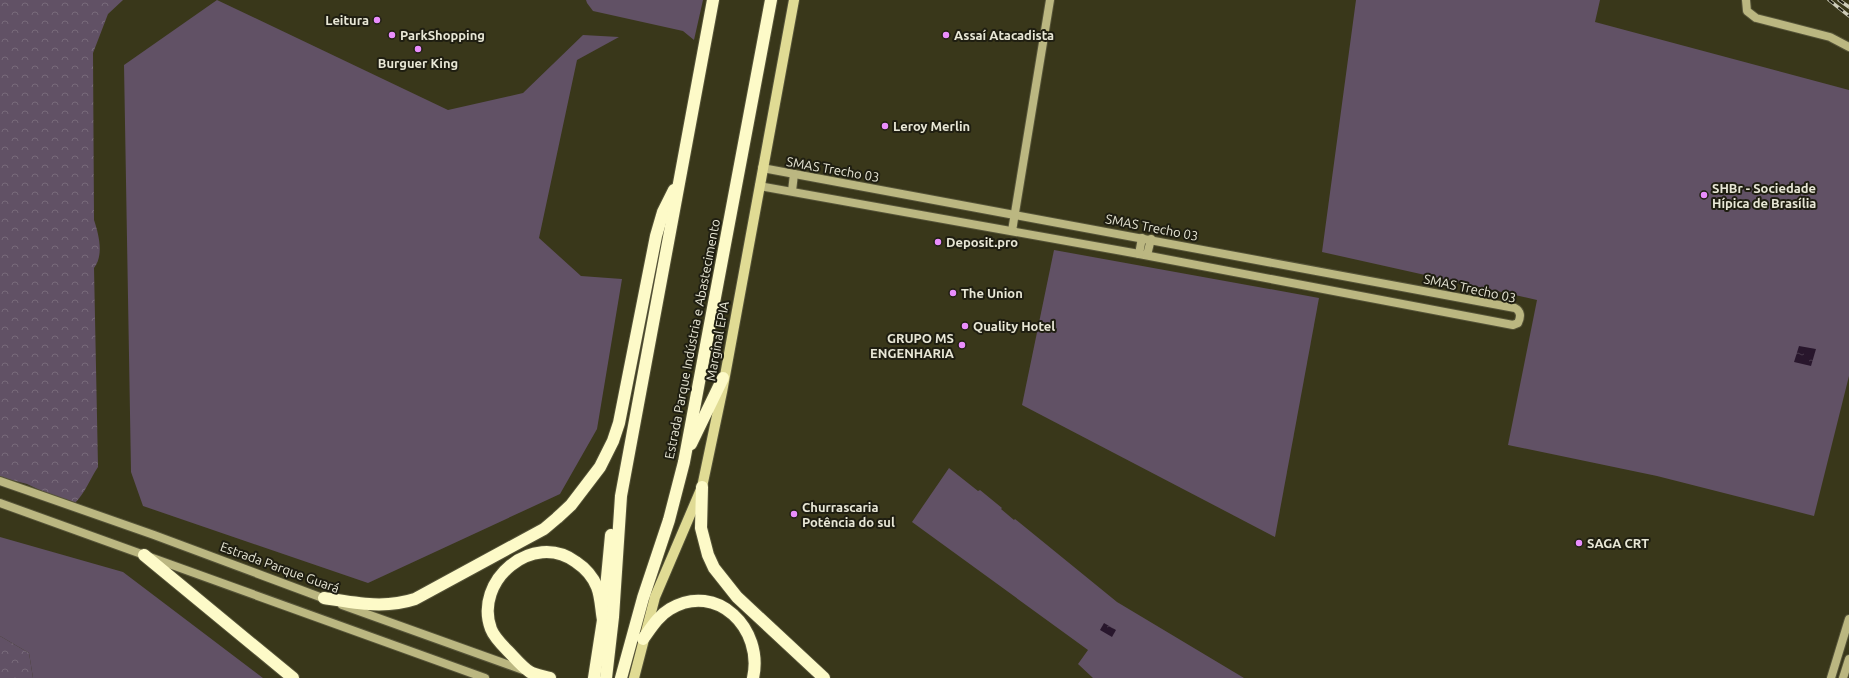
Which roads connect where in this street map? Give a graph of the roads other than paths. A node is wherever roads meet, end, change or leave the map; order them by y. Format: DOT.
graph roads {
  1 [pos="713,0"];
  2 [pos="771,0"];
  3 [pos="794,0"];
  4 [pos="1050,0"];
  5 [pos="1746,0"];
  6 [pos="1849,47"];
  7 [pos="762,168"];
  8 [pos="794,174"];
  9 [pos="681,175"];
  10 [pos="759,186"];
  11 [pos="792,191"];
  12 [pos="1015,214"];
  13 [pos="1012,231"];
  14 [pos="1142,238"];
  15 [pos="1151,240"];
  16 [pos="1138,254"];
  17 [pos="1148,256"];
  18 [pos="723,378"];
  19 [pos="684,462"];
  20 [pos="0,481"];
  21 [pos="702,487"];
  22 [pos="621,496"];
  23 [pos="0,504"];
  24 [pos="144,555"];
  25 [pos="324,598"];
  26 [pos="643,598"];
  27 [pos="1849,619"];
  28 [pos="603,620"];
  29 [pos="644,636"];
  30 [pos="1849,659"];
  31 [pos="530,672"];
  32 [pos="293,678"];
  33 [pos="485,678"];
  34 [pos="550,678"];
  35 [pos="594,678"];
  36 [pos="606,678"];
  37 [pos="621,678"];
  38 [pos="634,678"];
  39 [pos="753,678"];
  40 [pos="824,678"];
  41 [pos="1831,678"];
  42 [pos="1843,678"];
  1 -- 9 [label="highway"];
  2 -- 19 [label="highway, Estrada Parque Indústria e Abastecimento"];
  3 -- 7 [label="main road, Marginal EPIA"];
  4 -- 12 [label="street"];
  5 -- 6 [label="street"];
  7 -- 8 [label="street, SMAS Trecho 03"];
  7 -- 10 [label="main road, Marginal EPIA"];
  8 -- 11 [label="street"];
  8 -- 12 [label="street, SMAS Trecho 03"];
  9 -- 22 [label="highway"];
  9 -- 25 [label="highway"];
  10 -- 11 [label="street, SMAS Trecho 03"];
  10 -- 18 [label="main road, Marginal EPIA"];
  11 -- 13 [label="street, SMAS Trecho 03"];
  12 -- 13 [label="street"];
  12 -- 14 [label="street, SMAS Trecho 03"];
  13 -- 16 [label="street, SMAS Trecho 03"];
  14 -- 15 [label="street, SMAS Trecho 03"];
  14 -- 16 [label="street"];
  15 -- 17 [label="street"];
  15 -- 17 [label="street, SMAS Trecho 03"];
  16 -- 17 [label="street, SMAS Trecho 03"];
  18 -- 19 [label="highway"];
  18 -- 21 [label="main road, Marginal EPIA"];
  19 -- 26 [label="highway, Estrada Parque Indústria e Abastecimento"];
  20 -- 25 [label="street, Estrada Parque Guará"];
  21 -- 29 [label="main road, Marginal EPIA"];
  21 -- 40 [label="highway"];
  22 -- 28 [label="highway"];
  22 -- 36 [label="highway"];
  23 -- 24 [label="street"];
  24 -- 32 [label="highway"];
  24 -- 33 [label="street"];
  25 -- 31 [label="street, Estrada Parque Guará"];
  26 -- 29 [label="highway"];
  26 -- 37 [label="highway, Estrada Parque Indústria e Abastecimento"];
  27 -- 41 [label="street"];
  28 -- 31 [label="highway"];
  28 -- 35 [label="highway"];
  29 -- 38 [label="main road, Marginal EPIA"];
  29 -- 39 [label="highway"];
  30 -- 42 [label="street"];
  31 -- 34 [label="highway, Estrada Parque Guará"];
}
